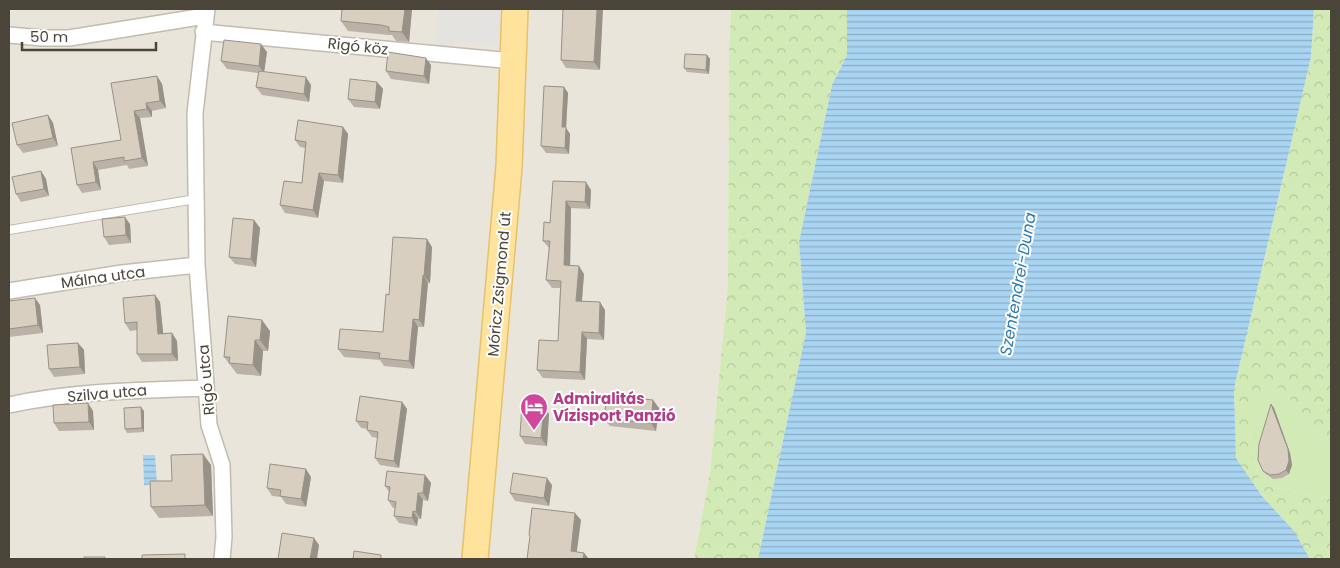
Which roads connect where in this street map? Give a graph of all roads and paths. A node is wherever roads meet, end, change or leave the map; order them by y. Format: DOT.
graph roads {
  1 [pos="514,9"];
  2 [pos="206,12"];
  3 [pos="203,32"];
  4 [pos="9,34"];
  5 [pos="513,61"];
  6 [pos="196,199"];
  7 [pos="9,230"];
  8 [pos="197,265"];
  9 [pos="9,292"];
  10 [pos="206,388"];
  11 [pos="9,405"];
  12 [pos="222,559"];
  13 [pos="475,559"];
  1 -- 5 [label="main road, Móricz Zsigmond út"];
  2 -- 3 [label="street, Rigó utca"];
  2 -- 4 [label="street"];
  3 -- 5 [label="street, Rigó köz"];
  3 -- 6 [label="street, Rigó utca"];
  5 -- 13 [label="main road, Móricz Zsigmond út"];
  6 -- 7 [label="lane"];
  6 -- 8 [label="street, Rigó utca"];
  8 -- 9 [label="street, Málna utca"];
  8 -- 10 [label="street, Rigó utca"];
  10 -- 11 [label="street, Szilva utca"];
  10 -- 12 [label="street, Rigó utca"];
}
